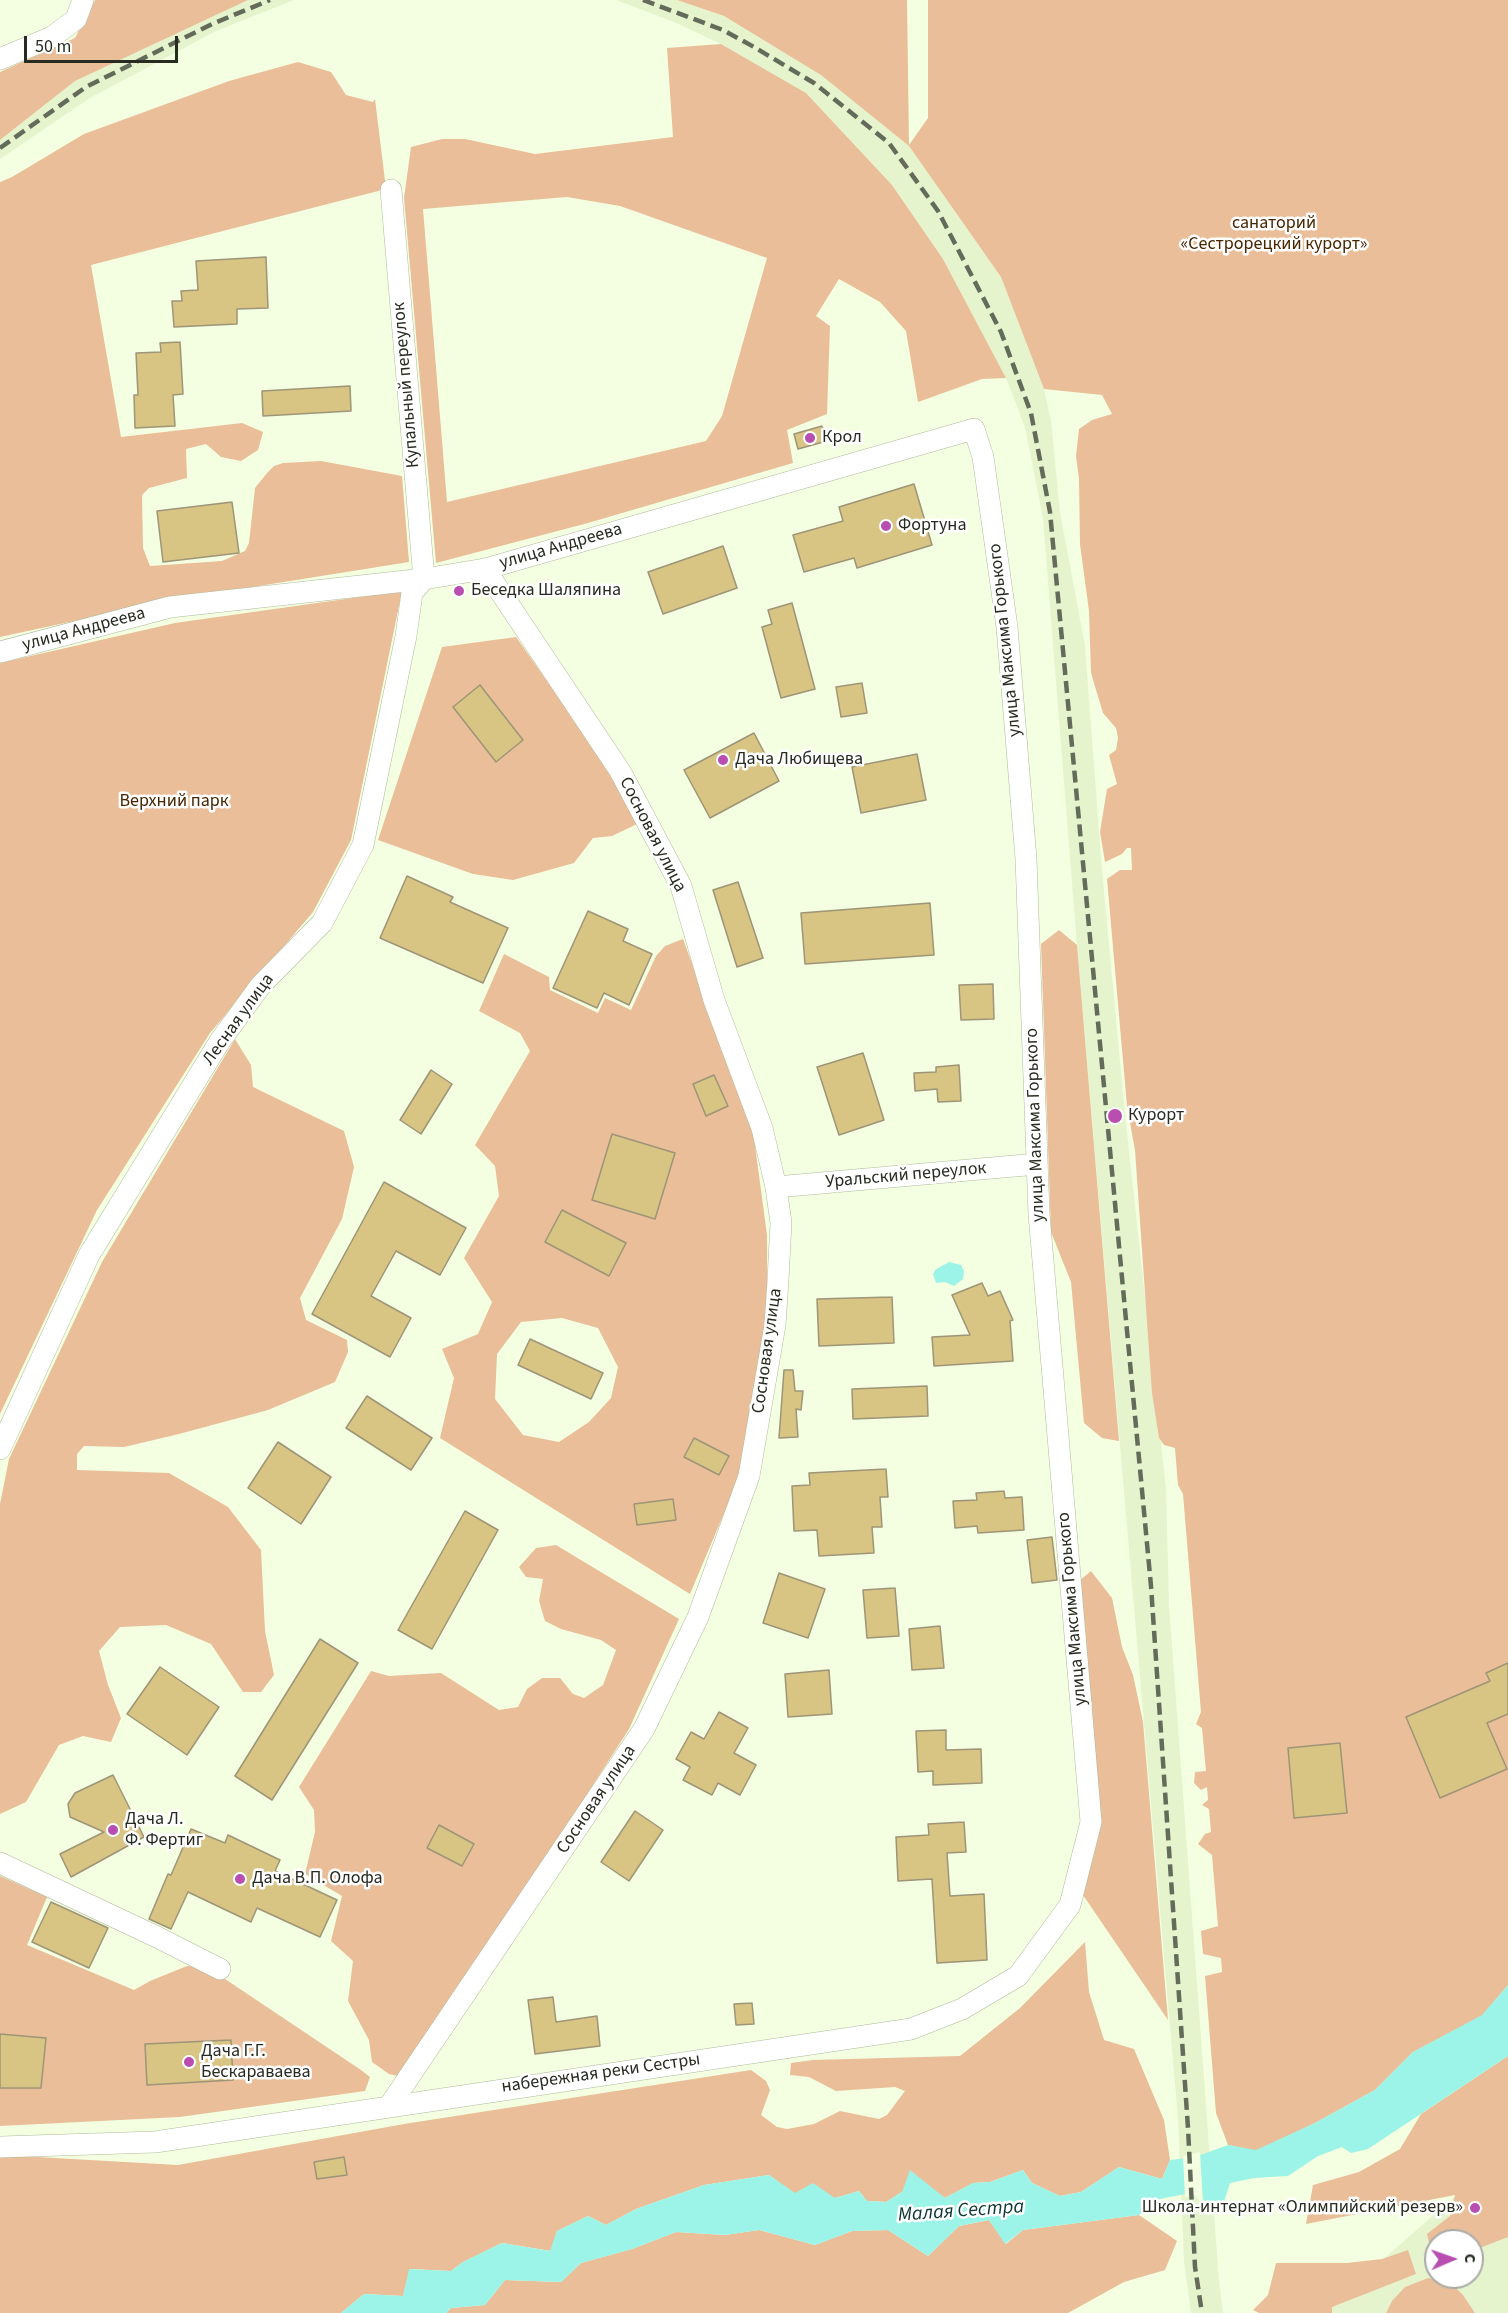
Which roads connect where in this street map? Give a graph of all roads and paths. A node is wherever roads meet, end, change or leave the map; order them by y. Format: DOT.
graph roads {
  1 [pos="83,0"];
  2 [pos="0,59"];
  3 [pos="391,190"];
  4 [pos="974,429"];
  5 [pos="484,570"];
  6 [pos="424,579"];
  7 [pos="0,652"];
  8 [pos="1037,1164"];
  9 [pos="776,1187"];
  10 [pos="0,1449"];
  11 [pos="1091,1822"];
  12 [pos="0,1863"];
  13 [pos="220,1969"];
  14 [pos="390,2105"];
  15 [pos="0,2147"];
  1 -- 2 [label="street"];
  3 -- 6 [label="street, Купальный переулок"];
  4 -- 5 [label="street, улица Андреева"];
  4 -- 8 [label="street, улица Максима Горького"];
  5 -- 6 [label="street, улица Андреева"];
  5 -- 9 [label="street, Сосновая улица"];
  6 -- 7 [label="street, улица Андреева"];
  6 -- 10 [label="street, Лесная улица"];
  8 -- 9 [label="street, Уральский переулок"];
  8 -- 11 [label="street, улица Максима Горького"];
  9 -- 14 [label="street, Сосновая улица"];
  11 -- 14 [label="street, набережная реки Сестры"];
  12 -- 13 [label="street"];
  14 -- 15 [label="street, набережная реки Сестры"];
}
